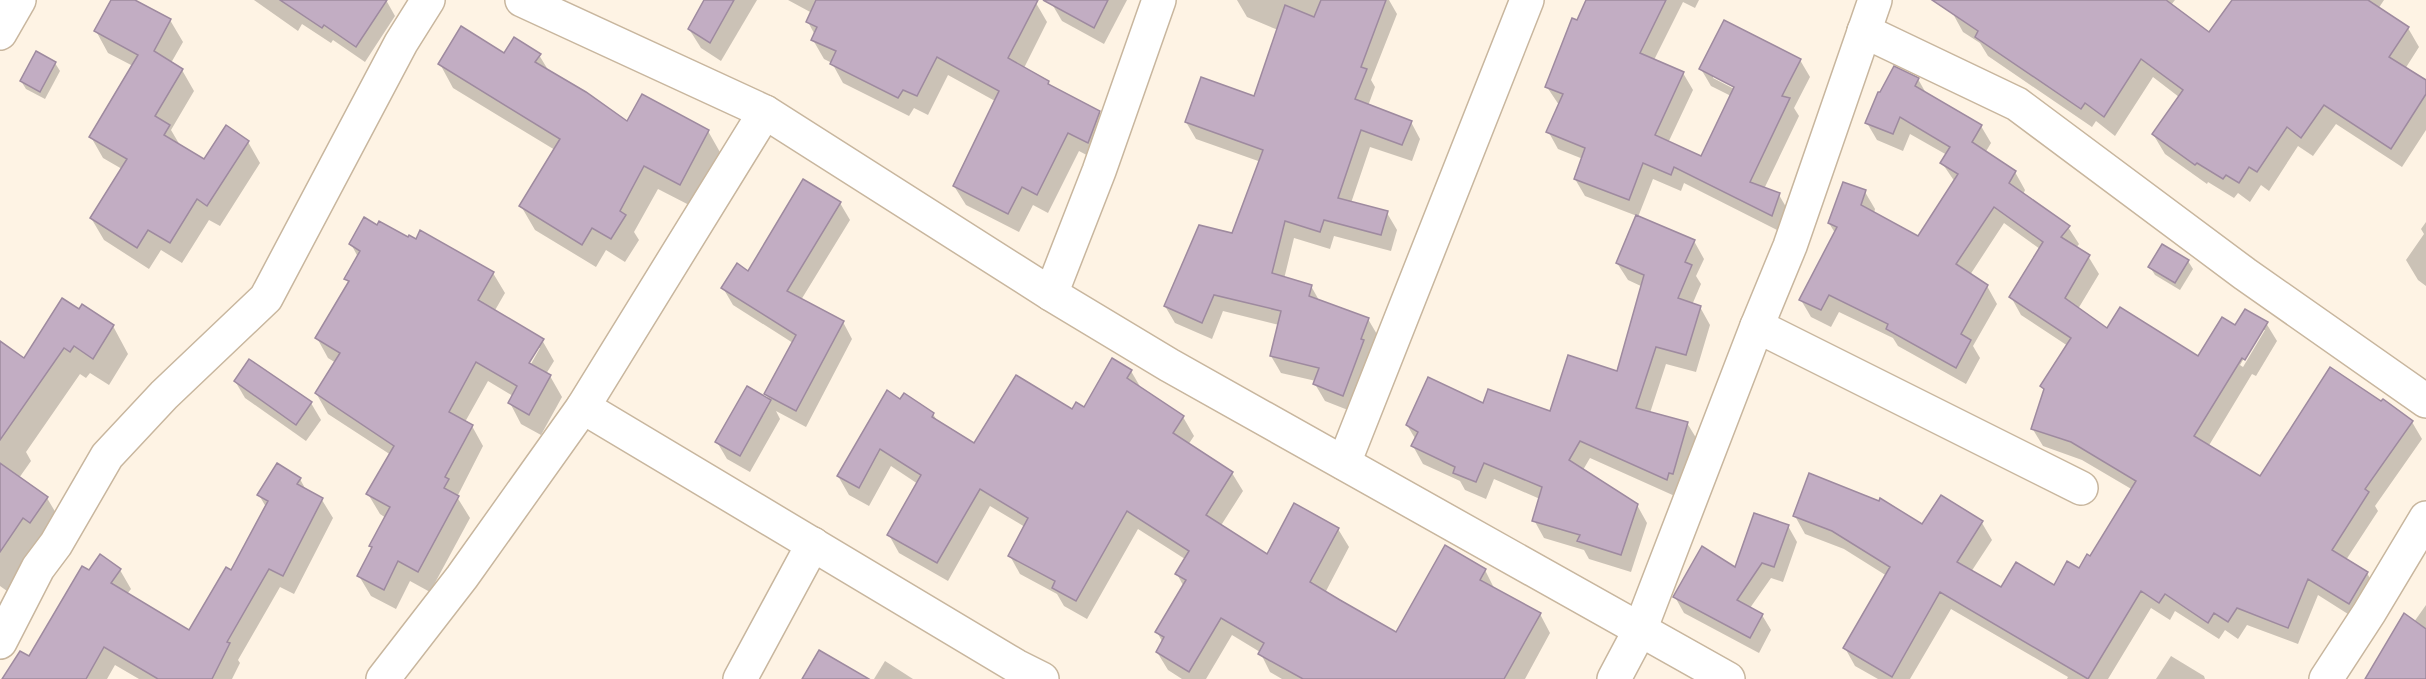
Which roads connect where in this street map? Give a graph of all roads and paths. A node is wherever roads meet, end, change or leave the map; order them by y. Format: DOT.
graph roads {
  1 [pos="428,0"];
  2 [pos="522,0"];
  3 [pos="1159,0"];
  4 [pos="1527,0"];
  5 [pos="1875,0"];
  6 [pos="1864,31"];
  7 [pos="765,112"];
  8 [pos="1051,294"];
  9 [pos="1757,326"];
  10 [pos="2426,401"];
  11 [pos="584,407"];
  12 [pos="1344,463"];
  13 [pos="2081,488"];
  14 [pos="2426,518"];
  15 [pos="813,544"];
  16 [pos="1640,630"];
  17 [pos="0,642"];
  18 [pos="383,679"];
  19 [pos="740,679"];
  20 [pos="1042,679"];
  21 [pos="1614,679"];
  22 [pos="1728,679"];
  23 [pos="2326,679"];
  1 -- 17 [label="street"];
  2 -- 7 [label="street"];
  3 -- 8 [label="street"];
  4 -- 12 [label="street"];
  5 -- 6 [label="street"];
  6 -- 9 [label="street"];
  6 -- 10 [label="street"];
  7 -- 8 [label="street"];
  7 -- 11 [label="street"];
  8 -- 12 [label="street"];
  9 -- 13 [label="street"];
  9 -- 16 [label="street"];
  11 -- 15 [label="street"];
  11 -- 18 [label="street"];
  12 -- 16 [label="street"];
  14 -- 23 [label="street"];
  15 -- 19 [label="street"];
  15 -- 20 [label="street"];
  16 -- 21 [label="street"];
  16 -- 22 [label="street"];
}
